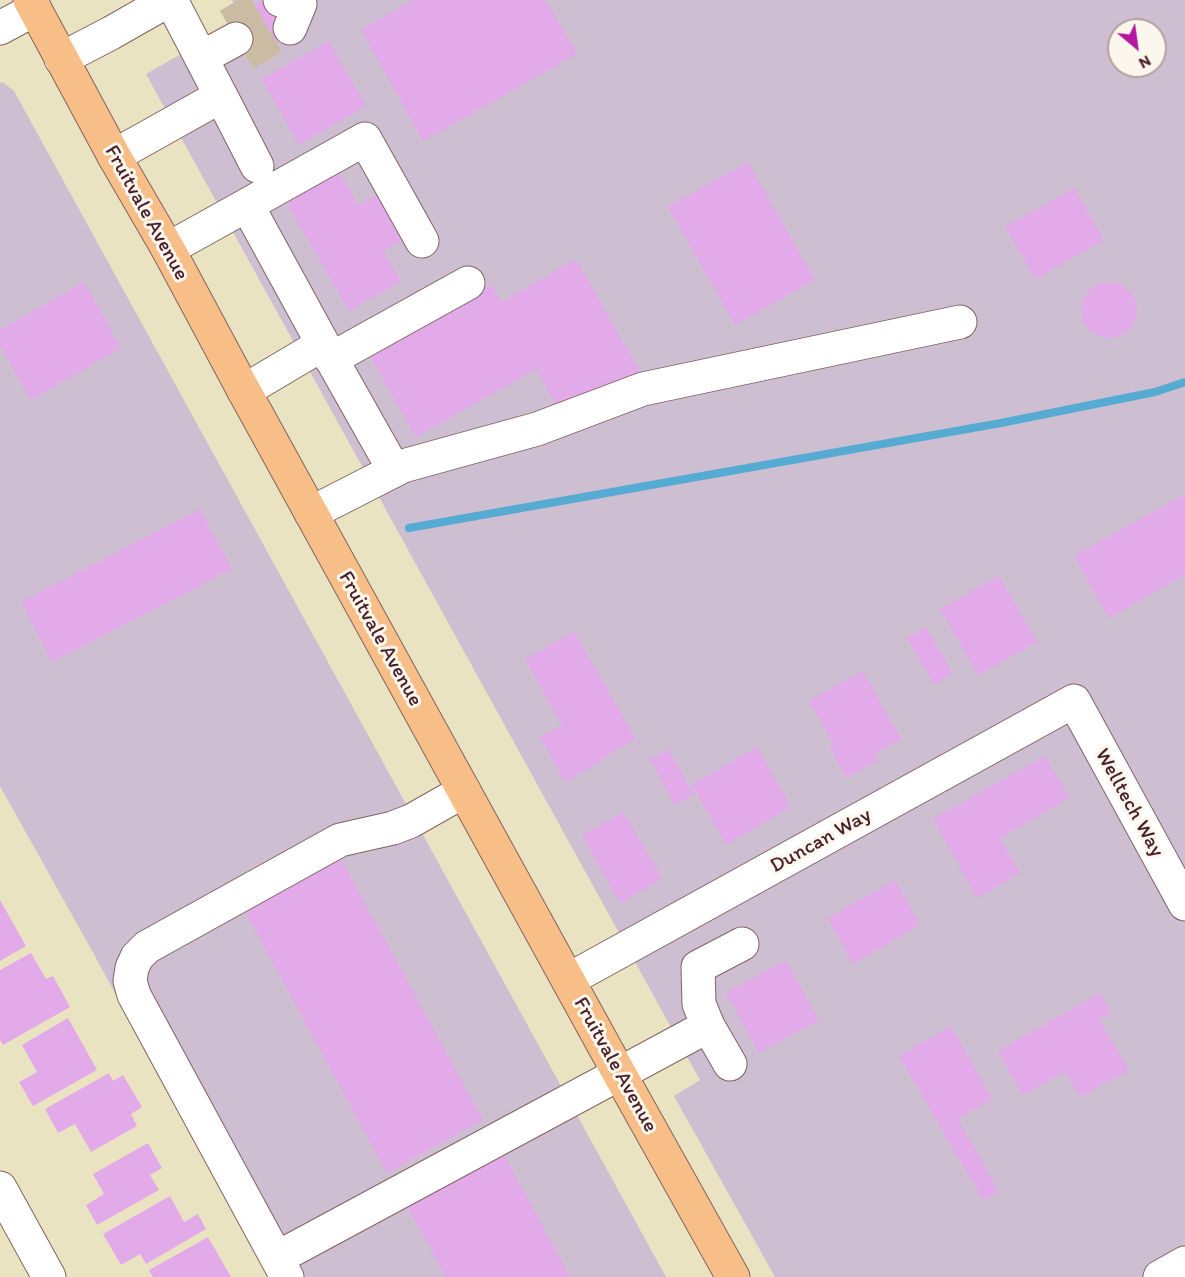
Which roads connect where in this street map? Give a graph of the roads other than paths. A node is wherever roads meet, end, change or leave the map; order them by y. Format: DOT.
graph roads {
  1 [pos="170,0"];
  2 [pos="32,5"];
  3 [pos="0,28"];
  4 [pos="61,59"];
  5 [pos="221,96"];
  6 [pos="114,156"];
  7 [pos="257,166"];
  8 [pos="247,205"];
  9 [pos="422,241"];
  10 [pos="168,249"];
  11 [pos="468,283"];
  12 [pos="960,322"];
  13 [pos="327,351"];
  14 [pos="244,391"];
  15 [pos="394,470"];
  16 [pos="311,513"];
  17 [pos="1074,701"];
  18 [pos="464,791"];
  19 [pos="1185,904"];
  20 [pos="688,914"];
  21 [pos="742,944"];
  22 [pos="713,959"];
  23 [pos="568,980"];
  24 [pos="708,1026"];
  25 [pos="730,1064"];
  26 [pos="619,1073"];
  27 [pos="0,1188"];
  28 [pos="1185,1263"];
  29 [pos="282,1267"];
  30 [pos="49,1277"];
  31 [pos="733,1277"];
  32 [pos="1160,1277"];
  1 -- 4 [label="street"];
  1 -- 5 [label="street"];
  2 -- 3 [label="street"];
  2 -- 4 [label="main road, Fruitvale Avenue"];
  4 -- 6 [label="main road, Fruitvale Avenue"];
  5 -- 6 [label="street"];
  5 -- 7 [label="street"];
  6 -- 10 [label="main road, Fruitvale Avenue"];
  8 -- 9 [label="street"];
  8 -- 10 [label="street"];
  8 -- 13 [label="street"];
  10 -- 14 [label="main road, Fruitvale Avenue"];
  11 -- 13 [label="street"];
  12 -- 15 [label="street"];
  13 -- 14 [label="street"];
  13 -- 15 [label="street"];
  14 -- 16 [label="main road, Fruitvale Avenue"];
  15 -- 16 [label="street"];
  16 -- 18 [label="main road, Fruitvale Avenue"];
  17 -- 19 [label="street, Welltech Way"];
  17 -- 20 [label="street, Duncan Way"];
  18 -- 23 [label="main road, Fruitvale Avenue"];
  18 -- 29 [label="street"];
  20 -- 22 [label="street"];
  20 -- 23 [label="street, Duncan Way"];
  21 -- 22 [label="street"];
  22 -- 24 [label="street"];
  23 -- 26 [label="main road, Fruitvale Avenue"];
  24 -- 25 [label="street"];
  24 -- 26 [label="street"];
  26 -- 29 [label="street"];
  26 -- 31 [label="main road, Fruitvale Avenue"];
  27 -- 30 [label="street"];
  28 -- 32 [label="street"];
}
